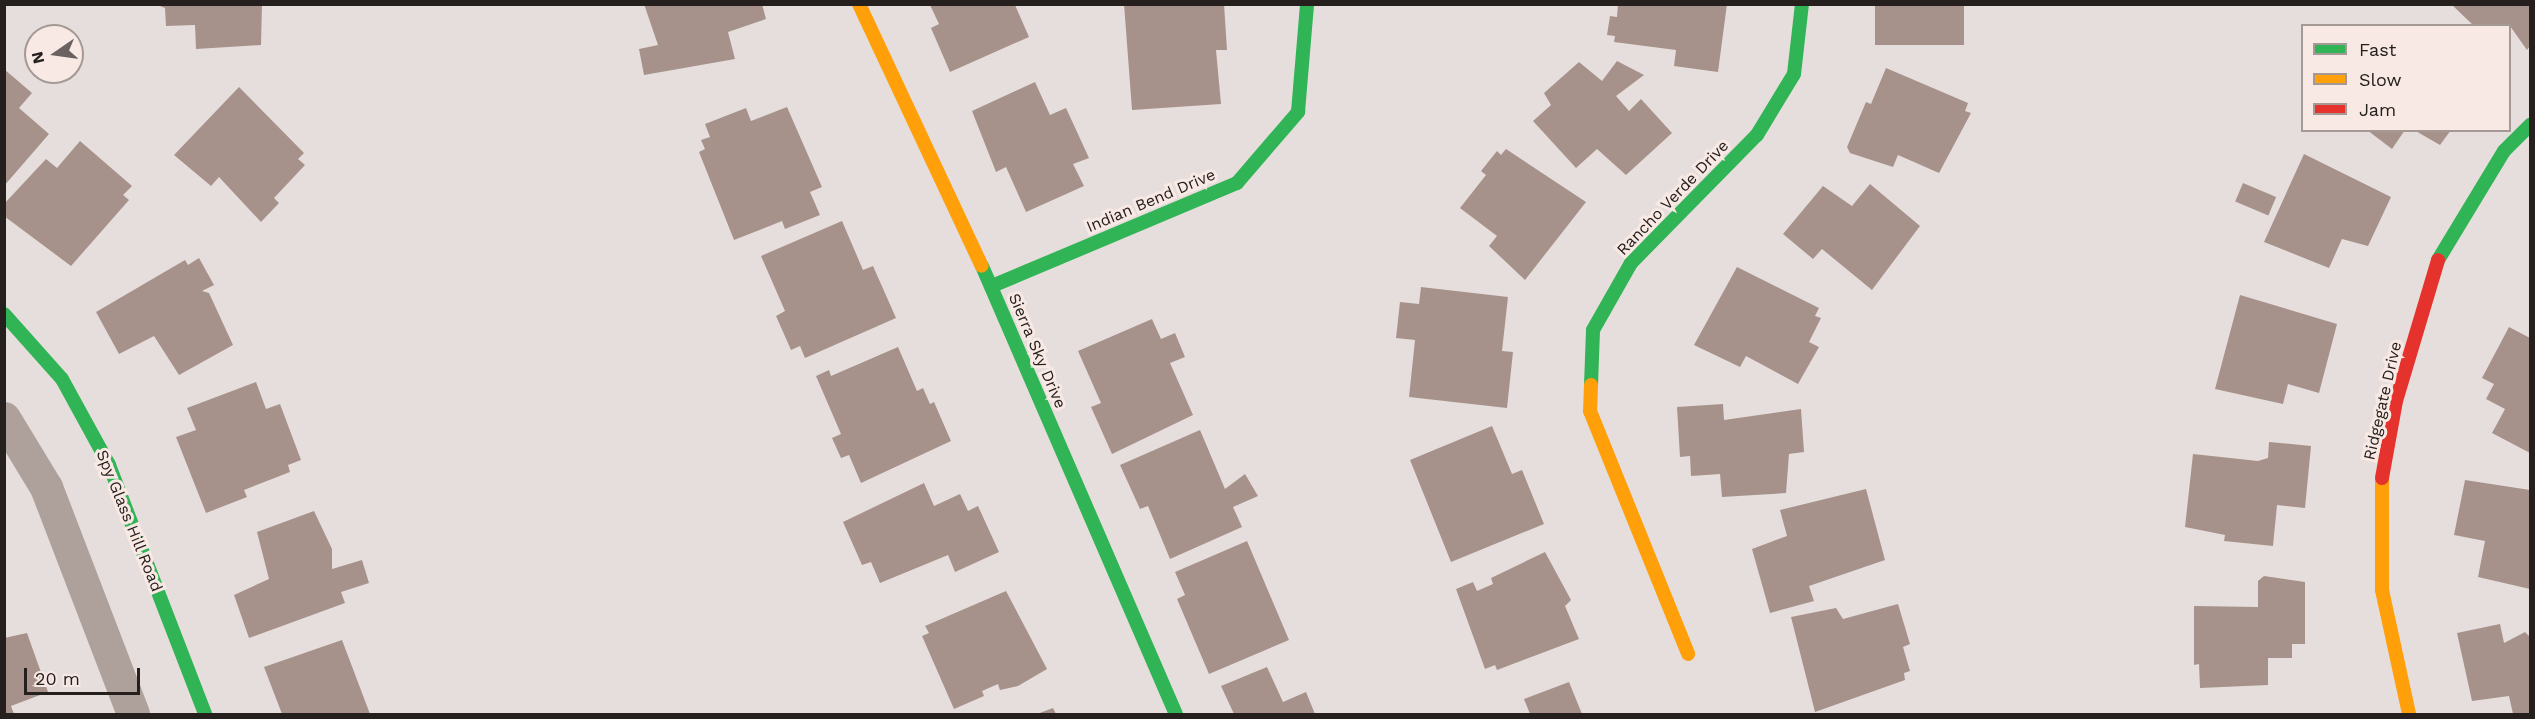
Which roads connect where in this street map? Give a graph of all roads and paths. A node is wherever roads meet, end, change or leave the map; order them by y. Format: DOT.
graph roads {
  1 [pos="859,4"];
  2 [pos="1307,4"];
  3 [pos="1802,4"];
  4 [pos="2530,125"];
  5 [pos="992,286"];
  6 [pos="4,314"];
  7 [pos="4,418"];
  8 [pos="1688,654"];
  9 [pos="133,714"];
  10 [pos="205,714"];
  11 [pos="1176,714"];
  12 [pos="2409,714"];
  1 -- 5 [label="street, Sierra Sky Drive"];
  2 -- 5 [label="street, Indian Bend Drive"];
  3 -- 8 [label="street, Rancho Verde Drive"];
  4 -- 12 [label="street, Ridgegate Drive"];
  5 -- 11 [label="street, Sierra Sky Drive"];
  6 -- 10 [label="street, Spy Glass Hill Road"];
  7 -- 9 [label="street"];
}
